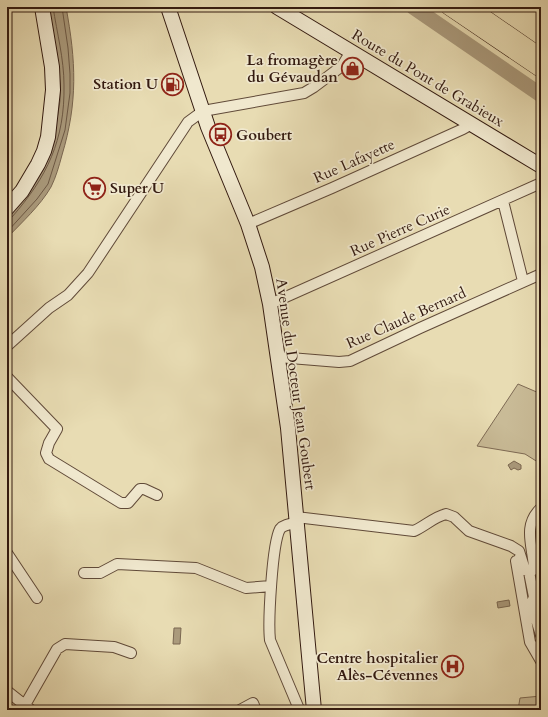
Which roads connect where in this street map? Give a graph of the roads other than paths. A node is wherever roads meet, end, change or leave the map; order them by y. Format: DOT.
graph roads {
  1 [pos="42,7"];
  2 [pos="168,7"];
  3 [pos="277,7"];
  4 [pos="448,7"];
  5 [pos="470,7"];
  6 [pos="351,51"];
  7 [pos="541,56"];
  8 [pos="541,70"];
  9 [pos="203,111"];
  10 [pos="472,124"];
  11 [pos="541,166"];
  12 [pos="541,183"];
  13 [pos="503,201"];
  14 [pos="7,208"];
  15 [pos="248,224"];
  16 [pos="541,274"];
  17 [pos="523,281"];
  18 [pos="270,304"];
  19 [pos="7,346"];
  20 [pos="278,357"];
  21 [pos="7,377"];
  22 [pos="157,495"];
  23 [pos="541,508"];
  24 [pos="297,520"];
  25 [pos="511,546"];
  26 [pos="7,553"];
  27 [pos="529,572"];
  28 [pos="84,573"];
  29 [pos="271,586"];
  30 [pos="37,598"];
  31 [pos="541,634"];
  32 [pos="131,653"];
  33 [pos="541,661"];
  34 [pos="7,691"];
  35 [pos="28,708"];
  36 [pos="240,710"];
  37 [pos="256,710"];
  38 [pos="301,710"];
  39 [pos="314,710"];
  1 -- 14 [label="street"];
  2 -- 9 [label="street, Avenue du Docteur Jean Goubert"];
  3 -- 6 [label="street, Route du Pont de Grabieux"];
  4 -- 8 [label="main road"];
  5 -- 7 [label="main road"];
  6 -- 9 [label="street"];
  6 -- 10 [label="street, Route du Pont de Grabieux"];
  9 -- 15 [label="street, Avenue du Docteur Jean Goubert"];
  9 -- 19 [label="street"];
  10 -- 11 [label="street, Route du Pont de Grabieux"];
  10 -- 15 [label="street, Rue Lafayette"];
  12 -- 13 [label="street, Rue Pierre Curie"];
  13 -- 17 [label="street"];
  13 -- 18 [label="street, Rue Pierre Curie"];
  15 -- 18 [label="street, Avenue du Docteur Jean Goubert"];
  16 -- 17 [label="street, Rue Claude Bernard"];
  17 -- 20 [label="street, Rue Claude Bernard"];
  18 -- 20 [label="street, Avenue du Docteur Jean Goubert"];
  20 -- 24 [label="street, Avenue du Docteur Jean Goubert"];
  21 -- 22 [label="street"];
  23 -- 27 [label="street"];
  24 -- 25 [label="street"];
  24 -- 29 [label="street"];
  24 -- 39 [label="street, Avenue du Docteur Jean Goubert"];
  25 -- 27 [label="street"];
  25 -- 33 [label="street"];
  26 -- 30 [label="street"];
  27 -- 31 [label="street"];
  28 -- 29 [label="street"];
  29 -- 38 [label="street"];
  32 -- 35 [label="street"];
  34 -- 35 [label="street"];
  36 -- 37 [label="street"];
}
